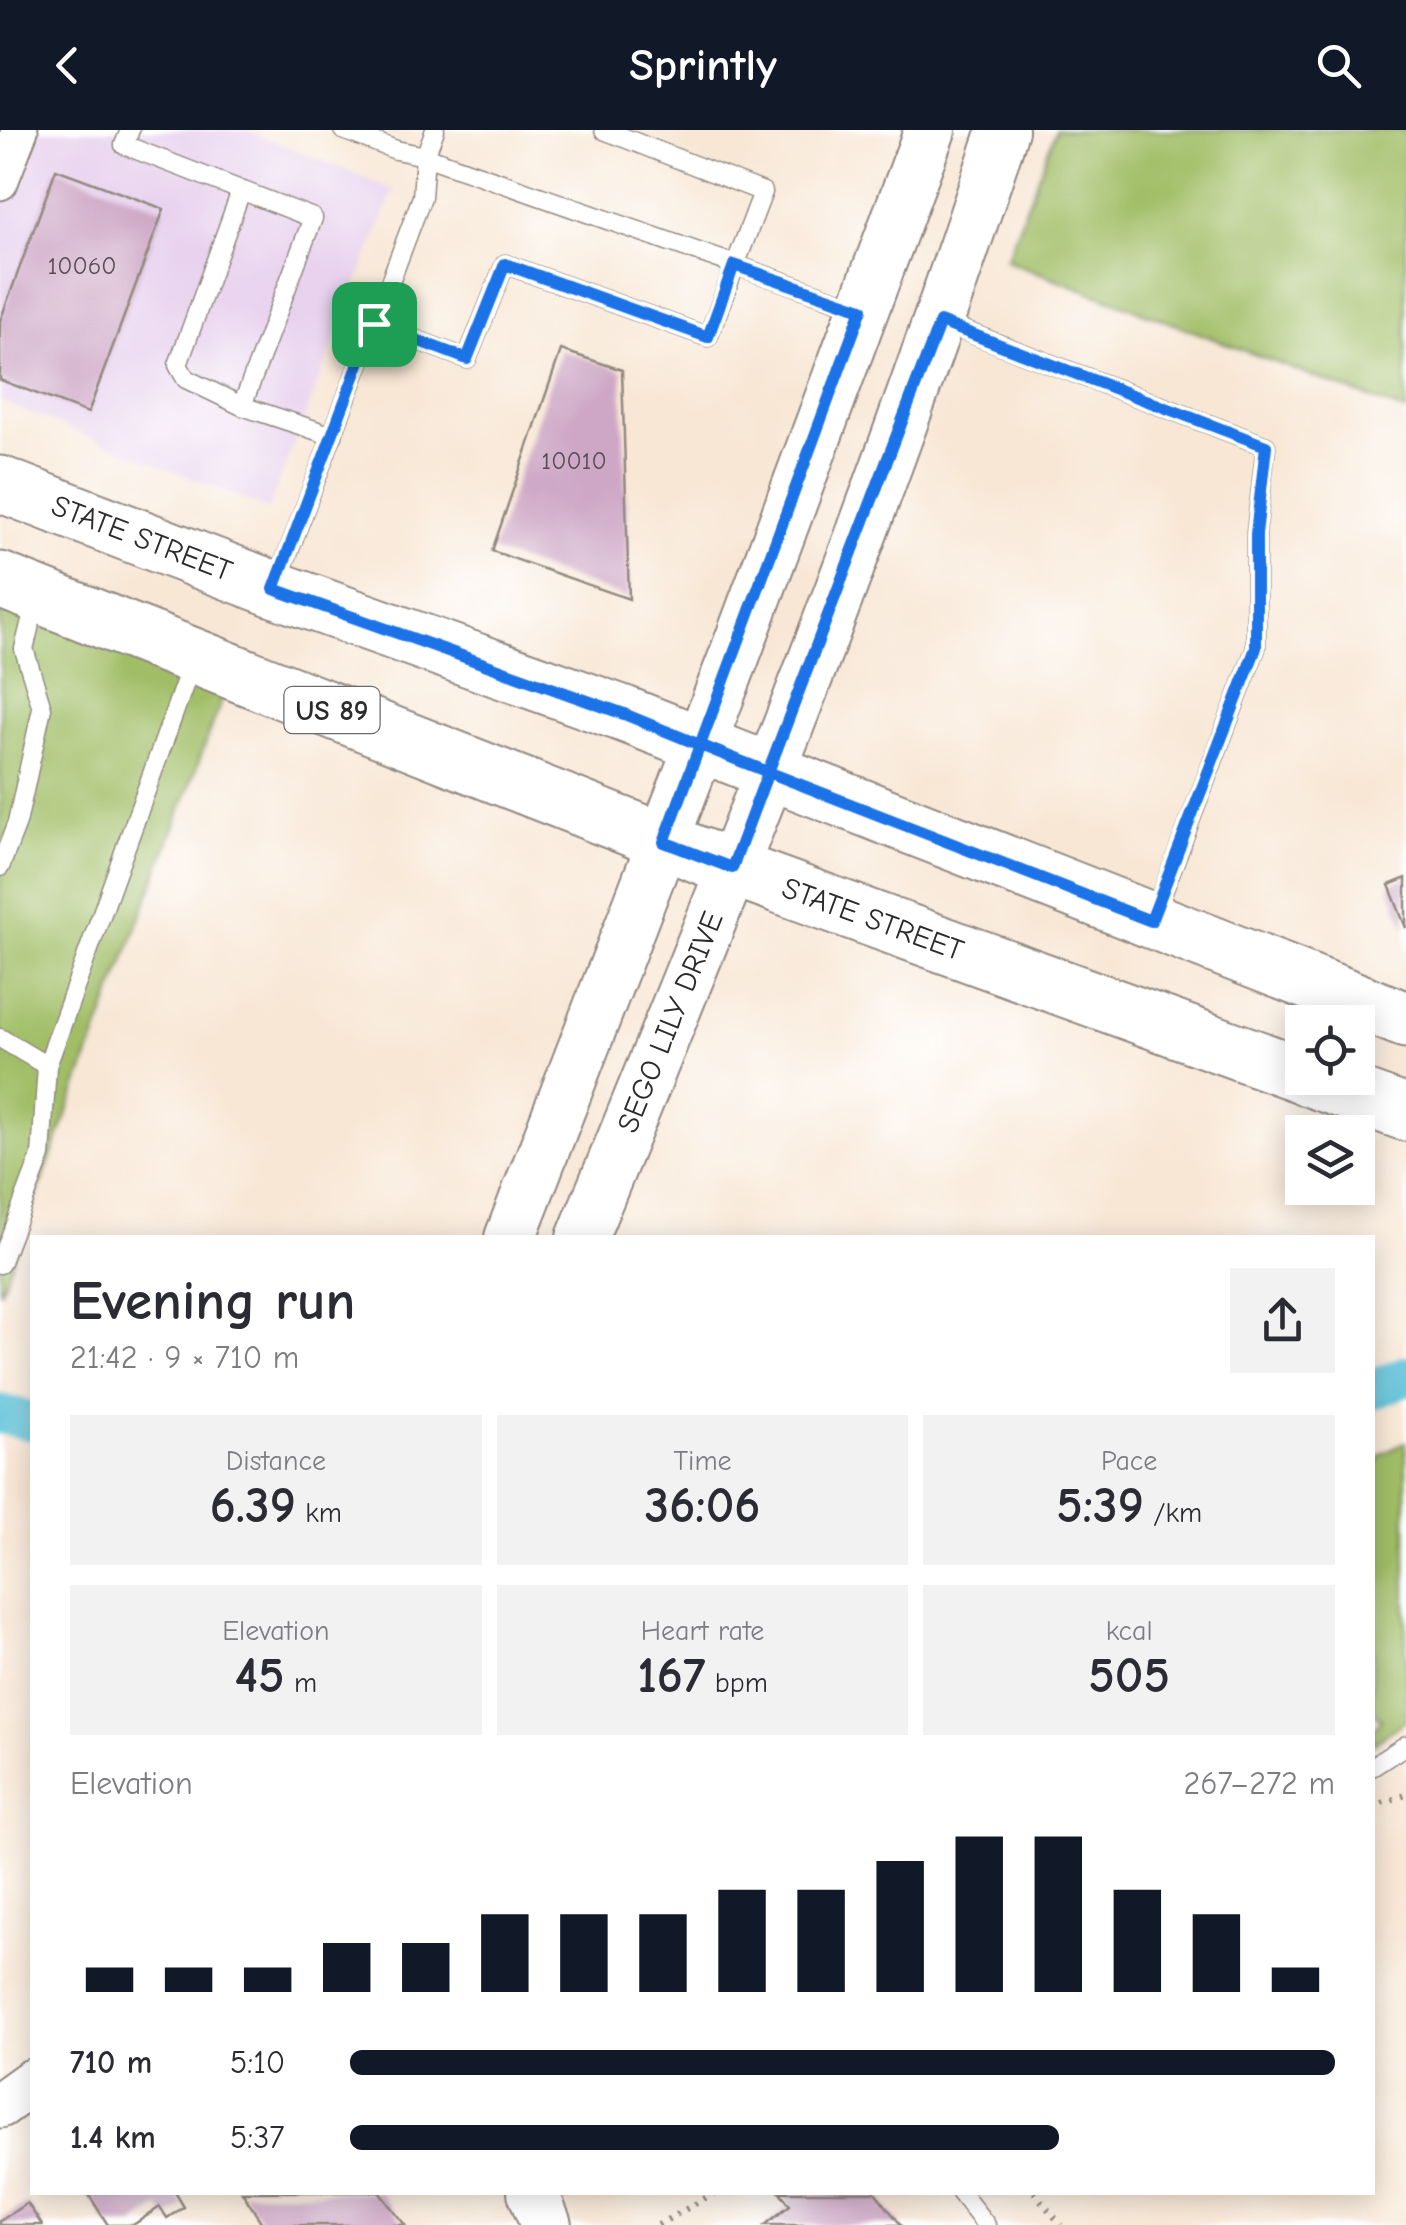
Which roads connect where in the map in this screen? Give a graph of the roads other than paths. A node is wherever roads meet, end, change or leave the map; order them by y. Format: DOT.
graph roads {
  1 [pos="20,130"];
  2 [pos="130,130"];
  3 [pos="342,130"];
  4 [pos="435,130"];
  5 [pos="604,130"];
  6 [pos="930,130"];
  7 [pos="1003,130"];
  8 [pos="425,156"];
  9 [pos="0,182"];
  10 [pos="241,190"];
  11 [pos="734,265"];
  12 [pos="862,309"];
  13 [pos="940,322"];
  14 [pos="374,324"];
  15 [pos="242,406"];
  16 [pos="333,436"];
  17 [pos="0,484"];
  18 [pos="19,587"];
  19 [pos="274,589"];
  20 [pos="195,656"];
  21 [pos="700,745"];
  22 [pos="768,772"];
  23 [pos="664,842"];
  24 [pos="0,867"];
  25 [pos="732,868"];
  26 [pos="1151,921"];
  27 [pos="1406,1020"];
  28 [pos="0,1038"];
  29 [pos="46,1066"];
  30 [pos="1285,1068"];
  31 [pos="1357,1095"];
  32 [pos="1406,1113"];
  33 [pos="511,1235"];
  34 [pos="583,1235"];
  35 [pos="0,1264"];
  36 [pos="1406,1745"];
  37 [pos="1375,1766"];
  38 [pos="30,2083"];
  39 [pos="0,2105"];
  40 [pos="533,2195"];
  41 [pos="962,2195"];
  42 [pos="546,2225"];
  43 [pos="986,2225"];
  1 -- 9 [label="street"];
  2 -- 10 [label="lane"];
  3 -- 8 [label="lane"];
  4 -- 8 [label="lane"];
  5 -- 11 [label="lane"];
  6 -- 12 [label="main road"];
  7 -- 13 [label="main road, SEGO LILY DRIVE"];
  8 -- 11 [label="lane"];
  8 -- 14 [label="lane"];
  10 -- 15 [label="lane"];
  10 -- 15 [label="lane"];
  11 -- 12 [label="lane"];
  11 -- 14 [label="lane"];
  12 -- 21 [label="main road"];
  13 -- 22 [label="main road, SEGO LILY DRIVE"];
  13 -- 26 [label="lane"];
  14 -- 16 [label="lane"];
  15 -- 16 [label="lane"];
  16 -- 19 [label="lane"];
  17 -- 19 [label="main road, STATE STREET"];
  18 -- 20 [label="main road, STATE STREET / US 89"];
  18 -- 24 [label="lane"];
  19 -- 21 [label="main road, STATE STREET"];
  20 -- 23 [label="main road, STATE STREET / US 89"];
  20 -- 29 [label="lane"];
  21 -- 22 [label="main road, STATE STREET"];
  21 -- 23 [label="main road"];
  22 -- 25 [label="main road, SEGO LILY DRIVE"];
  22 -- 26 [label="main road, STATE STREET"];
  23 -- 25 [label="main road, STATE STREET / US 89"];
  23 -- 33 [label="main road"];
  25 -- 30 [label="main road, STATE STREET / US 89"];
  25 -- 34 [label="main road, SEGO LILY DRIVE"];
  26 -- 27 [label="main road, STATE STREET"];
  28 -- 29 [label="lane"];
  29 -- 35 [label="lane"];
  31 -- 32 [label="main road, STATE STREET / US 89"];
  36 -- 37 [label="lane"];
  38 -- 39 [label="street"];
  40 -- 42 [label="main road"];
  41 -- 43 [label="lane"];
}
